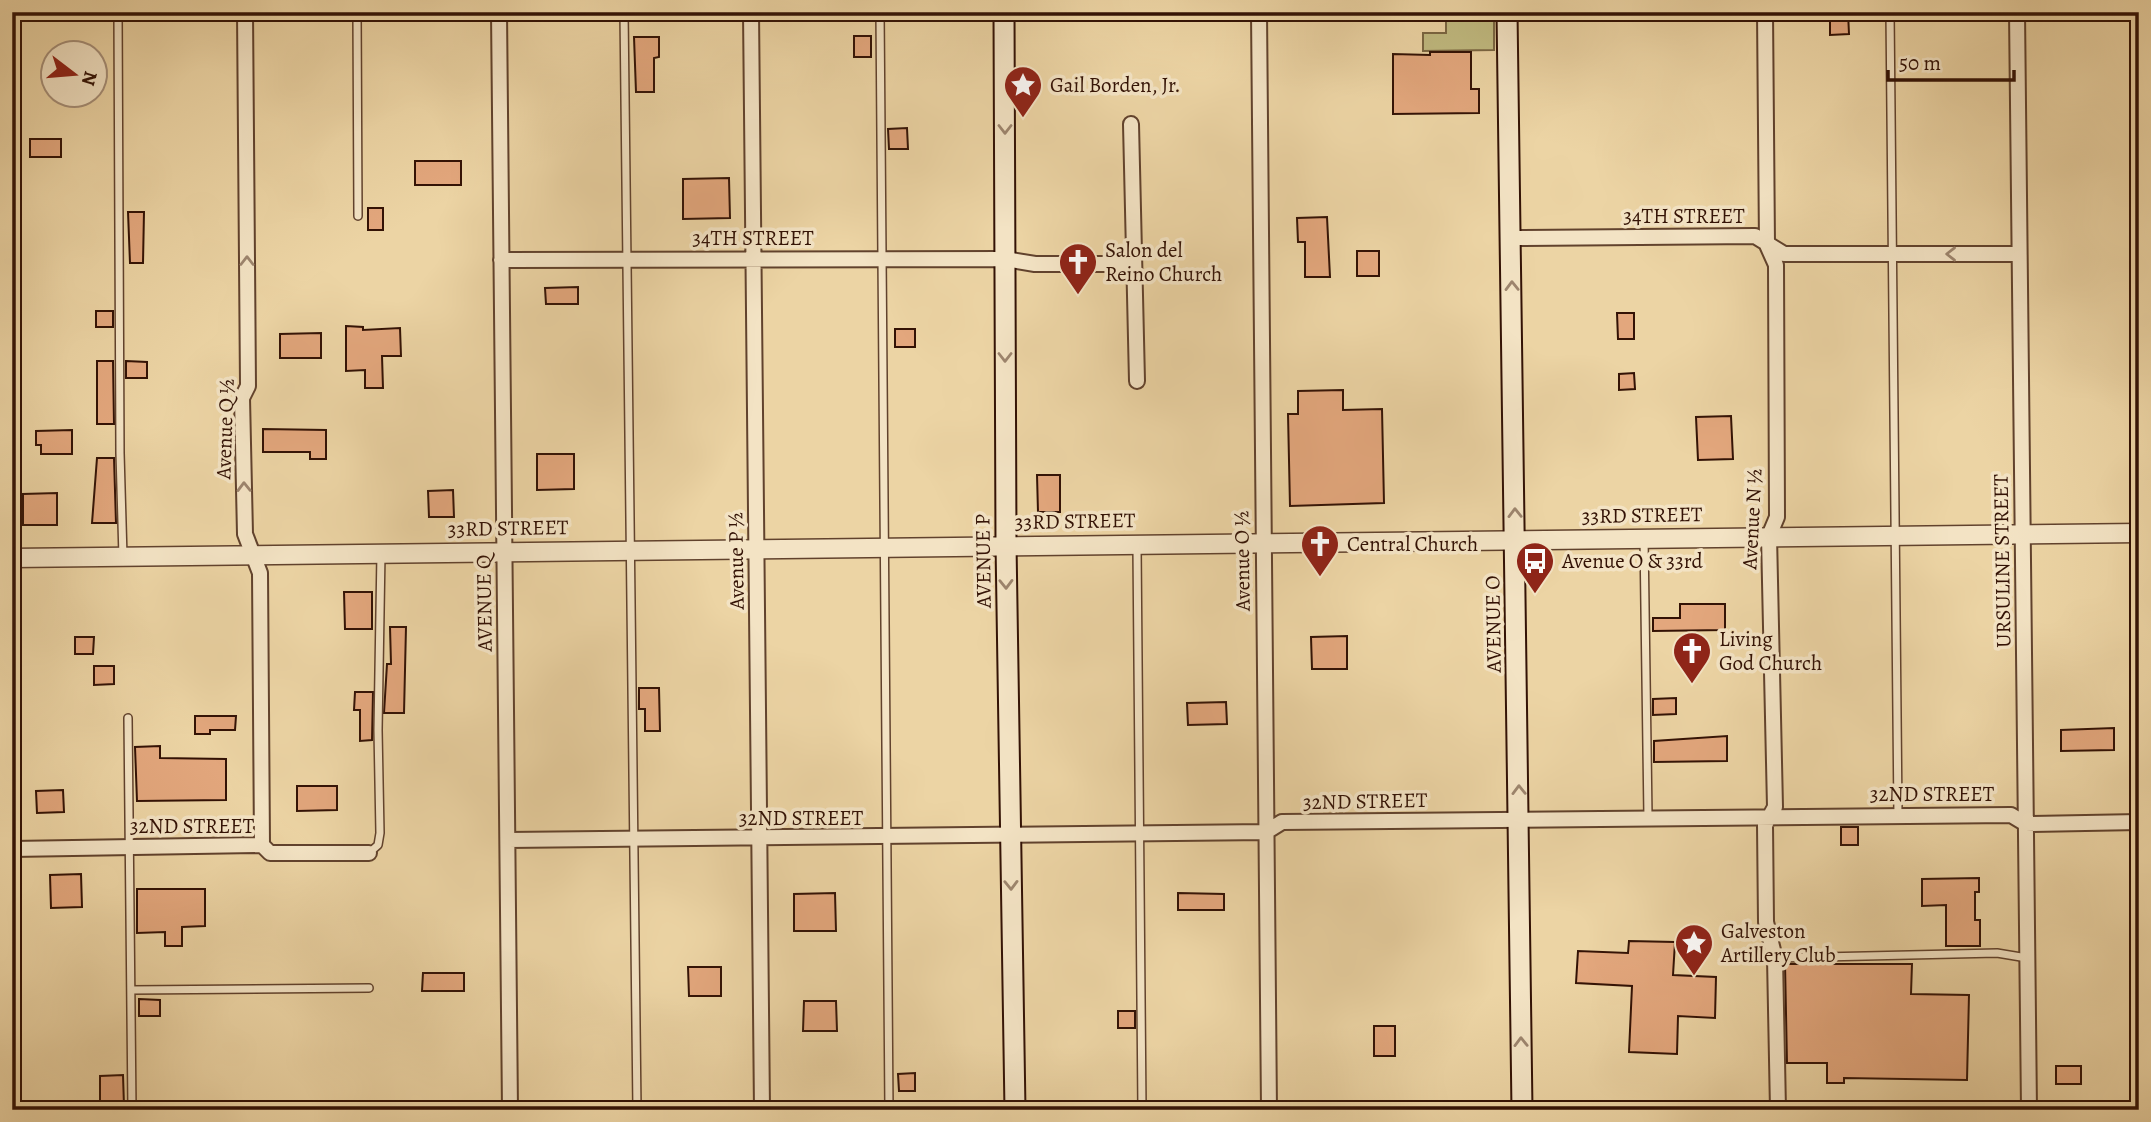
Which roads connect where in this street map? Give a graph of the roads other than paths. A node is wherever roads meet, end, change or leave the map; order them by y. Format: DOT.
graph roads {
  1 [pos="118,12"];
  2 [pos="245,12"];
  3 [pos="356,12"];
  4 [pos="499,12"];
  5 [pos="624,12"];
  6 [pos="751,12"];
  7 [pos="880,12"];
  8 [pos="1004,12"];
  9 [pos="1259,12"];
  10 [pos="1507,12"];
  11 [pos="1765,12"];
  12 [pos="1890,12"];
  13 [pos="2017,12"];
  14 [pos="1130,124"];
  15 [pos="358,216"];
  16 [pos="1512,239"];
  17 [pos="1767,245"];
  18 [pos="1892,254"];
  19 [pos="2019,254"];
  20 [pos="881,258"];
  21 [pos="626,259"];
  22 [pos="753,259"];
  23 [pos="1005,259"];
  24 [pos="501,260"];
  25 [pos="1134,264"];
  26 [pos="1136,381"];
  27 [pos="2139,533"];
  28 [pos="2023,534"];
  29 [pos="1895,535"];
  30 [pos="1769,536"];
  31 [pos="1644,538"];
  32 [pos="1263,541"];
  33 [pos="1515,541"];
  34 [pos="1137,542"];
  35 [pos="1006,544"];
  36 [pos="883,545"];
  37 [pos="756,547"];
  38 [pos="629,549"];
  39 [pos="505,551"];
  40 [pos="381,553"];
  41 [pos="253,554"];
  42 [pos="123,557"];
  43 [pos="12,558"];
  44 [pos="128,718"];
  45 [pos="1770,816"];
  46 [pos="1898,816"];
  47 [pos="1648,817"];
  48 [pos="1519,820"];
  49 [pos="2139,822"];
  50 [pos="2026,824"];
  51 [pos="1266,832"];
  52 [pos="1140,835"];
  53 [pos="1010,837"];
  54 [pos="760,839"];
  55 [pos="886,839"];
  56 [pos="508,840"];
  57 [pos="634,840"];
  58 [pos="262,845"];
  59 [pos="129,847"];
  60 [pos="12,849"];
  61 [pos="369,853"];
  62 [pos="1775,958"];
  63 [pos="2028,958"];
  64 [pos="369,988"];
  65 [pos="131,990"];
  66 [pos="132,1110"];
  67 [pos="510,1110"];
  68 [pos="637,1110"];
  69 [pos="762,1110"];
  70 [pos="890,1110"];
  71 [pos="1015,1110"];
  72 [pos="1142,1110"];
  73 [pos="1269,1110"];
  74 [pos="1522,1110"];
  75 [pos="1778,1110"];
  76 [pos="2029,1110"];
  1 -- 42 [label="lane"];
  41 -- 2 [label="street, Avenue Q ½, one-way"];
  3 -- 15 [label="lane"];
  4 -- 24 [label="street, AVENUE Q"];
  5 -- 21 [label="lane"];
  6 -- 22 [label="street, Avenue P ½"];
  7 -- 20 [label="lane"];
  8 -- 23 [label="main road, AVENUE P, one-way"];
  9 -- 32 [label="street, Avenue O ½"];
  10 -- 16 [label="main road, AVENUE O"];
  11 -- 17 [label="street, Avenue N ½"];
  12 -- 18 [label="lane"];
  13 -- 19 [label="street, URSULINE STREET"];
  14 -- 25 [label="street"];
  16 -- 17 [label="street, 34TH STREET"];
  33 -- 16 [label="main road, AVENUE O, one-way"];
  17 -- 18 [label="street, 34TH STREET"];
  17 -- 30 [label="street, Avenue N ½"];
  19 -- 18 [label="street, 34TH STREET, one-way"];
  18 -- 29 [label="lane"];
  19 -- 28 [label="street, URSULINE STREET"];
  20 -- 22 [label="street, 34TH STREET"];
  20 -- 23 [label="street, 34TH STREET"];
  20 -- 36 [label="lane"];
  21 -- 22 [label="street, 34TH STREET"];
  21 -- 24 [label="street, 34TH STREET"];
  21 -- 38 [label="lane"];
  22 -- 37 [label="street, Avenue P ½"];
  23 -- 25 [label="street, 34TH STREET"];
  23 -- 35 [label="main road, AVENUE P, one-way"];
  24 -- 39 [label="street, AVENUE Q"];
  25 -- 26 [label="street"];
  27 -- 28 [label="street, 33RD STREET"];
  28 -- 29 [label="street, 33RD STREET"];
  28 -- 50 [label="street, URSULINE STREET"];
  29 -- 30 [label="street, 33RD STREET"];
  29 -- 46 [label="lane"];
  30 -- 31 [label="street, 33RD STREET"];
  30 -- 45 [label="street, Avenue N ½"];
  31 -- 33 [label="street, 33RD STREET"];
  31 -- 47 [label="lane"];
  32 -- 33 [label="street, 33RD STREET"];
  32 -- 34 [label="street, 33RD STREET"];
  32 -- 51 [label="street, Avenue O ½"];
  48 -- 33 [label="main road, AVENUE O, one-way"];
  34 -- 35 [label="street, 33RD STREET"];
  34 -- 52 [label="lane"];
  35 -- 36 [label="street, 33RD STREET"];
  35 -- 53 [label="main road, AVENUE P, one-way"];
  36 -- 37 [label="street, 33RD STREET"];
  36 -- 55 [label="lane"];
  37 -- 38 [label="street, 33RD STREET"];
  37 -- 54 [label="street, Avenue P ½"];
  38 -- 39 [label="street, 33RD STREET"];
  38 -- 57 [label="lane"];
  39 -- 40 [label="street, 33RD STREET"];
  39 -- 56 [label="street, AVENUE Q"];
  40 -- 41 [label="street, 33RD STREET"];
  40 -- 61 [label="lane"];
  41 -- 42 [label="street, 33RD STREET"];
  41 -- 58 [label="street, Avenue Q ½"];
  42 -- 43 [label="street, 33RD STREET"];
  44 -- 59 [label="lane"];
  45 -- 46 [label="street, 32ND STREET"];
  45 -- 47 [label="street, 32ND STREET"];
  45 -- 62 [label="street, Avenue N ½"];
  46 -- 50 [label="street, 32ND STREET"];
  47 -- 48 [label="street, 32ND STREET"];
  48 -- 51 [label="street, 32ND STREET"];
  74 -- 48 [label="main road, AVENUE O, one-way"];
  49 -- 50 [label="street, 32ND STREET"];
  50 -- 63 [label="street, URSULINE STREET"];
  51 -- 52 [label="street, 32ND STREET"];
  51 -- 73 [label="street, Avenue O ½"];
  52 -- 53 [label="street, 32ND STREET"];
  52 -- 72 [label="lane"];
  53 -- 55 [label="street, 32ND STREET"];
  53 -- 71 [label="main road, AVENUE P, one-way"];
  54 -- 55 [label="street, 32ND STREET"];
  54 -- 57 [label="street, 32ND STREET"];
  54 -- 69 [label="street, Avenue P ½"];
  55 -- 70 [label="lane"];
  56 -- 57 [label="street, 32ND STREET"];
  56 -- 67 [label="street, AVENUE Q"];
  57 -- 68 [label="lane"];
  58 -- 59 [label="street, 32ND STREET"];
  58 -- 61 [label="street, 32ND STREET"];
  59 -- 60 [label="street, 32ND STREET"];
  59 -- 65 [label="lane"];
  62 -- 63 [label="lane"];
  62 -- 75 [label="street, Avenue N ½"];
  63 -- 76 [label="street, URSULINE STREET"];
  64 -- 65 [label="lane"];
  65 -- 66 [label="lane"];
}
